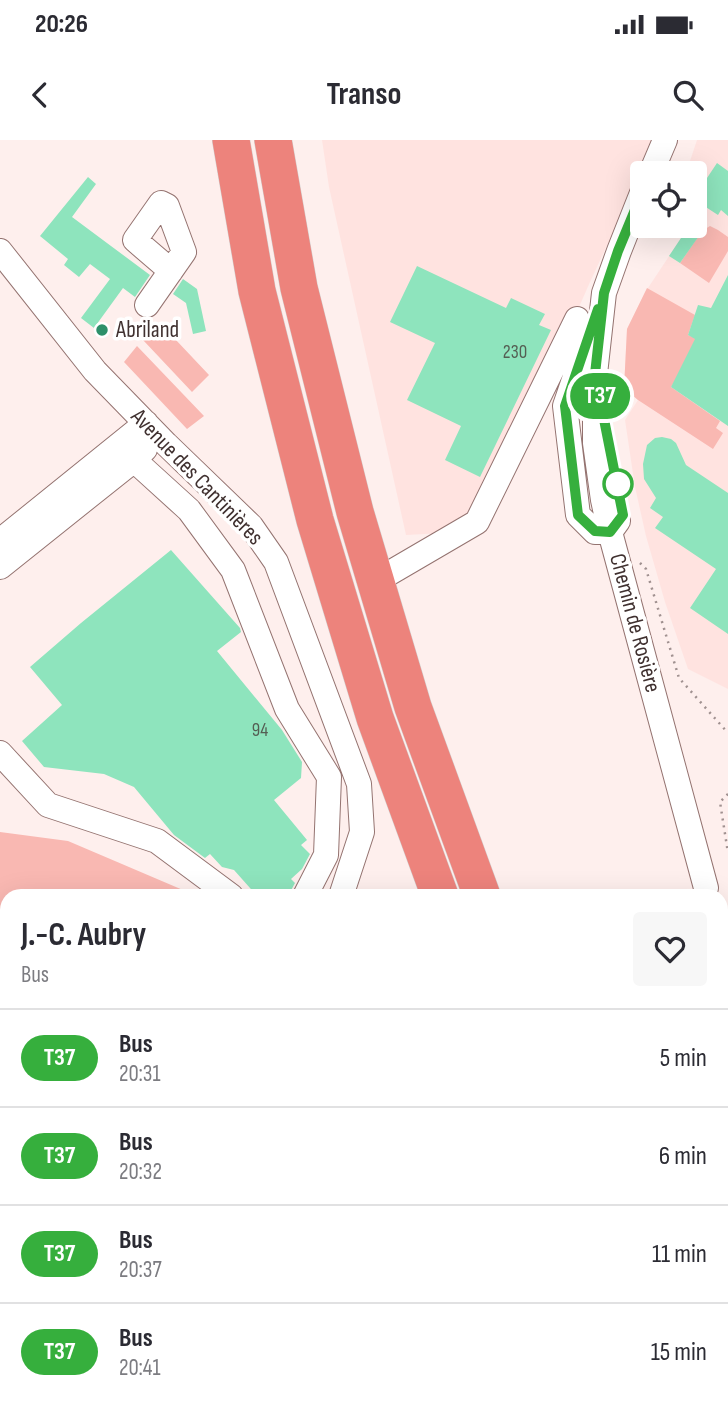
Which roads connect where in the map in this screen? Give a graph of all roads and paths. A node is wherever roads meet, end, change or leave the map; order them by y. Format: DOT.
graph roads {
  1 [pos="231,140"];
  2 [pos="273,140"];
  3 [pos="665,140"];
  4 [pos="656,161"];
  5 [pos="630,222"];
  6 [pos="0,251"];
  7 [pos="171,271"];
  8 [pos="604,293"];
  9 [pos="147,305"];
  10 [pos="577,319"];
  11 [pos="152,430"];
  12 [pos="134,460"];
  13 [pos="610,532"];
  14 [pos="0,541"];
  15 [pos="637,559"];
  16 [pos="0,567"];
  17 [pos="376,581"];
  18 [pos="728,733"];
  19 [pos="0,752"];
  20 [pos="728,794"];
  21 [pos="728,853"];
  22 [pos="222,889"];
  23 [pos="309,889"];
  24 [pos="343,889"];
  25 [pos="437,889"];
  26 [pos="479,889"];
  27 [pos="705,889"];
  1 -- 25 [label="highway"];
  2 -- 17 [label="highway"];
  3 -- 4 [label="street"];
  5 -- 8 [label="street, Chemin de Rosière"];
  6 -- 11 [label="street, Avenue des Cantinières"];
  7 -- 9 [label="street"];
  8 -- 13 [label="street, Chemin de Rosière"];
  8 -- 13 [label="street"];
  10 -- 17 [label="street"];
  11 -- 12 [label="street"];
  11 -- 14 [label="street"];
  11 -- 24 [label="street, Avenue des Cantinières"];
  12 -- 16 [label="street"];
  12 -- 23 [label="street"];
  13 -- 27 [label="street, Chemin de Rosière"];
  15 -- 18 [label="path"];
  17 -- 26 [label="highway"];
  19 -- 22 [label="street"];
  20 -- 21 [label="path"];
}
